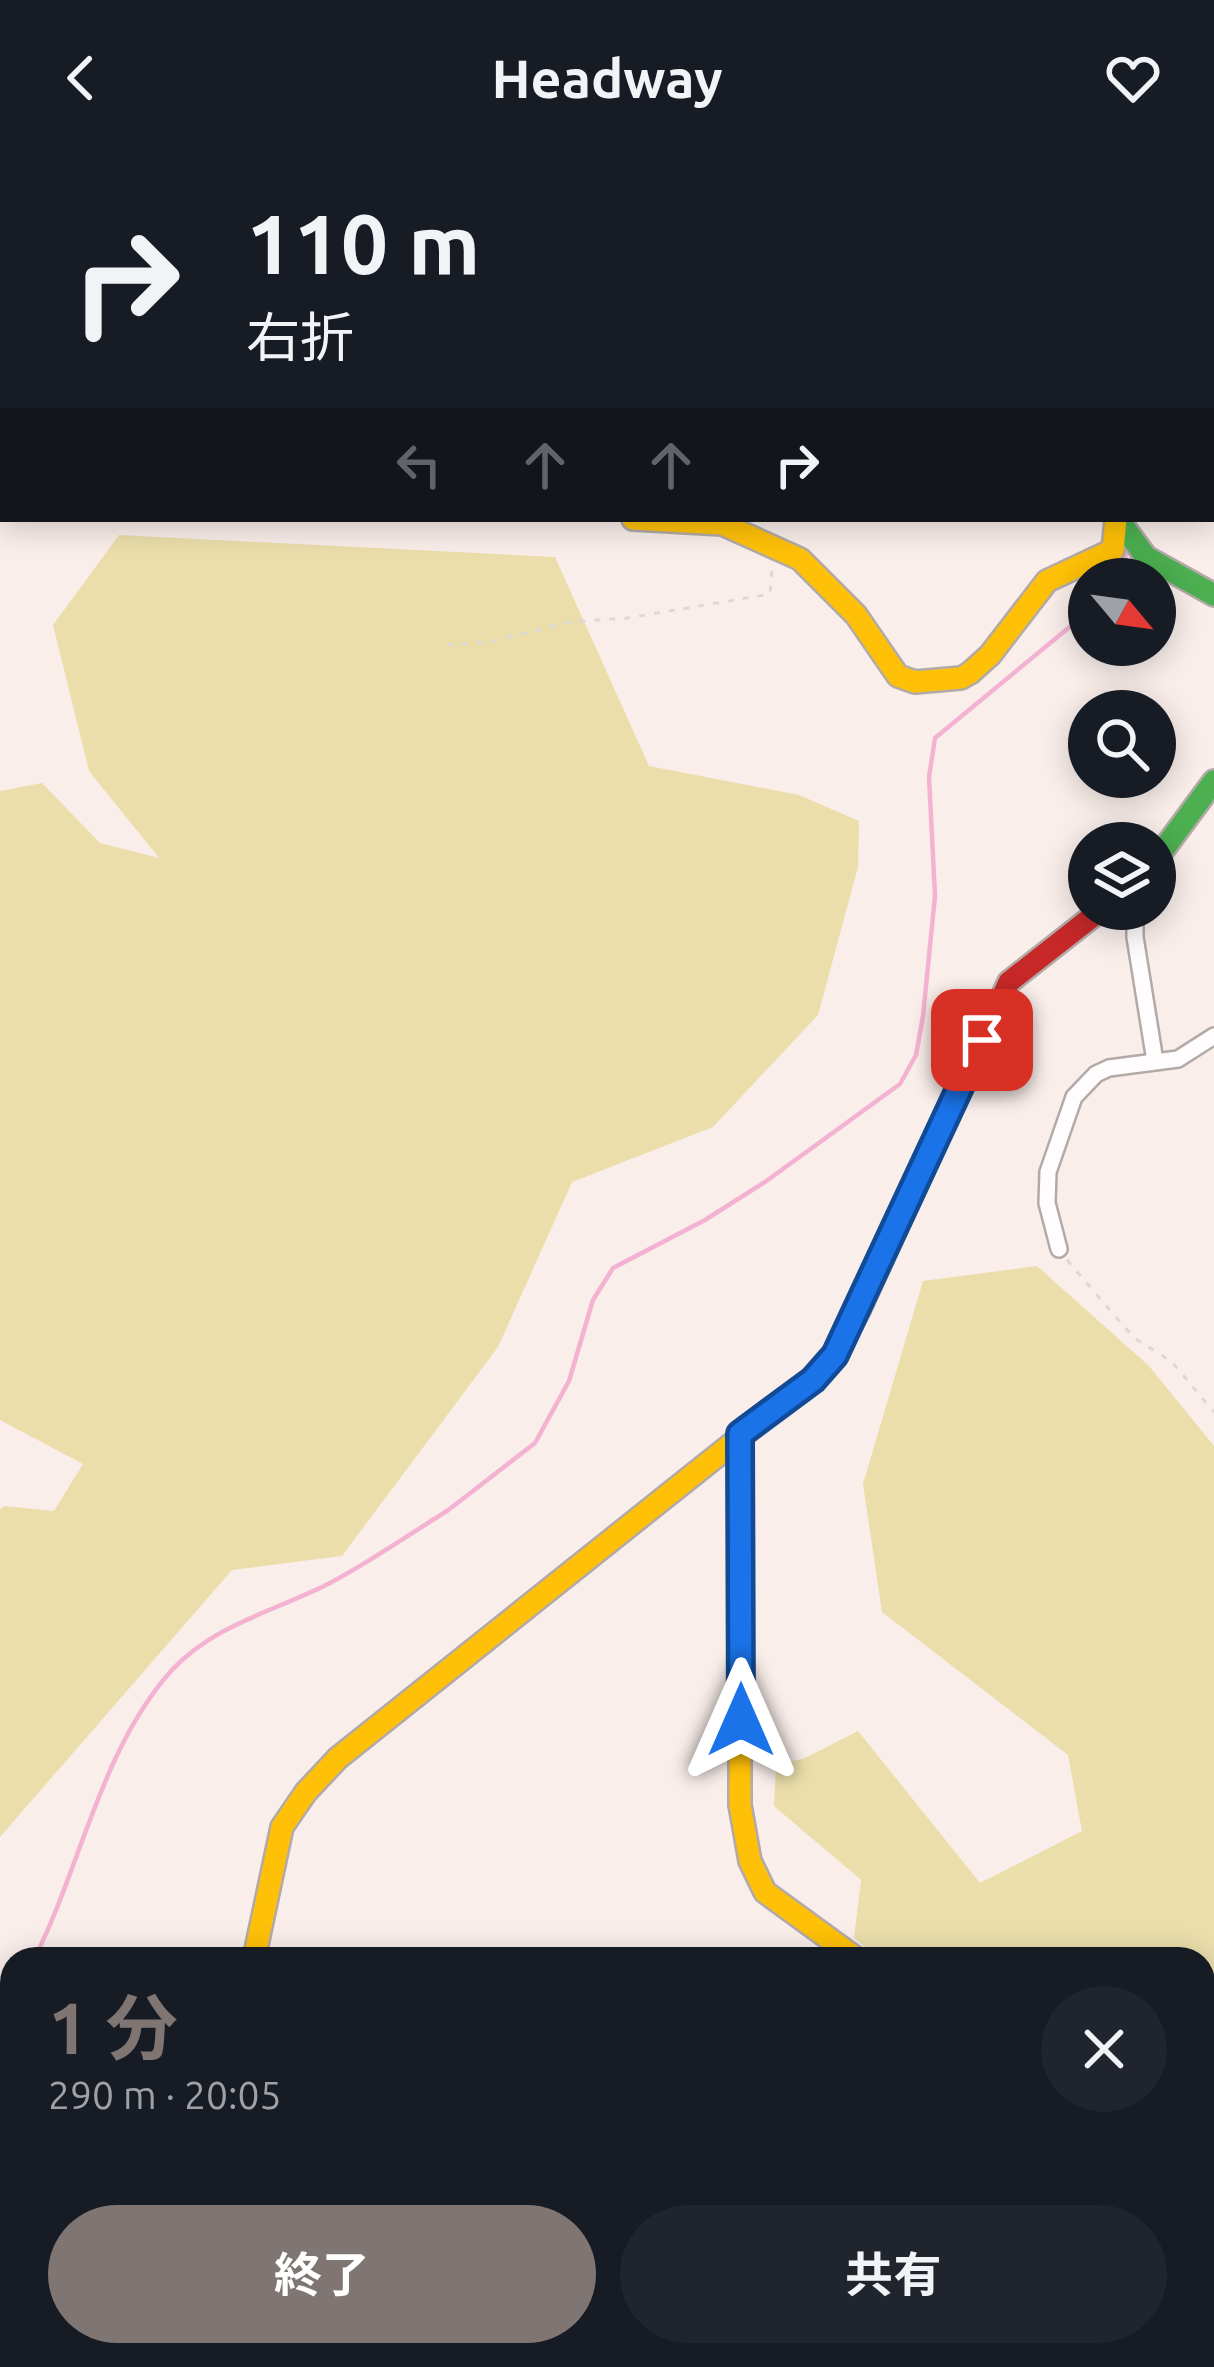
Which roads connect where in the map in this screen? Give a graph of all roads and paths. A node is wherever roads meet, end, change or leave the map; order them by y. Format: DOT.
graph roads {
  1 [pos="687,522"];
  2 [pos="1118,522"];
  3 [pos="759,540"];
  4 [pos="1214,595"];
  5 [pos="447,645"];
  6 [pos="1214,781"];
  7 [pos="1176,833"];
  8 [pos="1075,930"];
  9 [pos="1136,930"];
  10 [pos="1214,1036"];
  11 [pos="1155,1061"];
  12 [pos="1059,1249"];
  13 [pos="1214,1412"];
  14 [pos="740,1434"];
  15 [pos="257,1947"];
  16 [pos="841,1947"];
  1 -- 3 [label="street"];
  2 -- 3 [label="street"];
  2 -- 4 [label="street"];
  3 -- 5 [label="path"];
  6 -- 7 [label="street"];
  8 -- 14 [label="street"];
  9 -- 11 [label="street"];
  10 -- 11 [label="street"];
  11 -- 12 [label="street"];
  12 -- 13 [label="path"];
  14 -- 15 [label="street"];
  14 -- 16 [label="street"];
}
